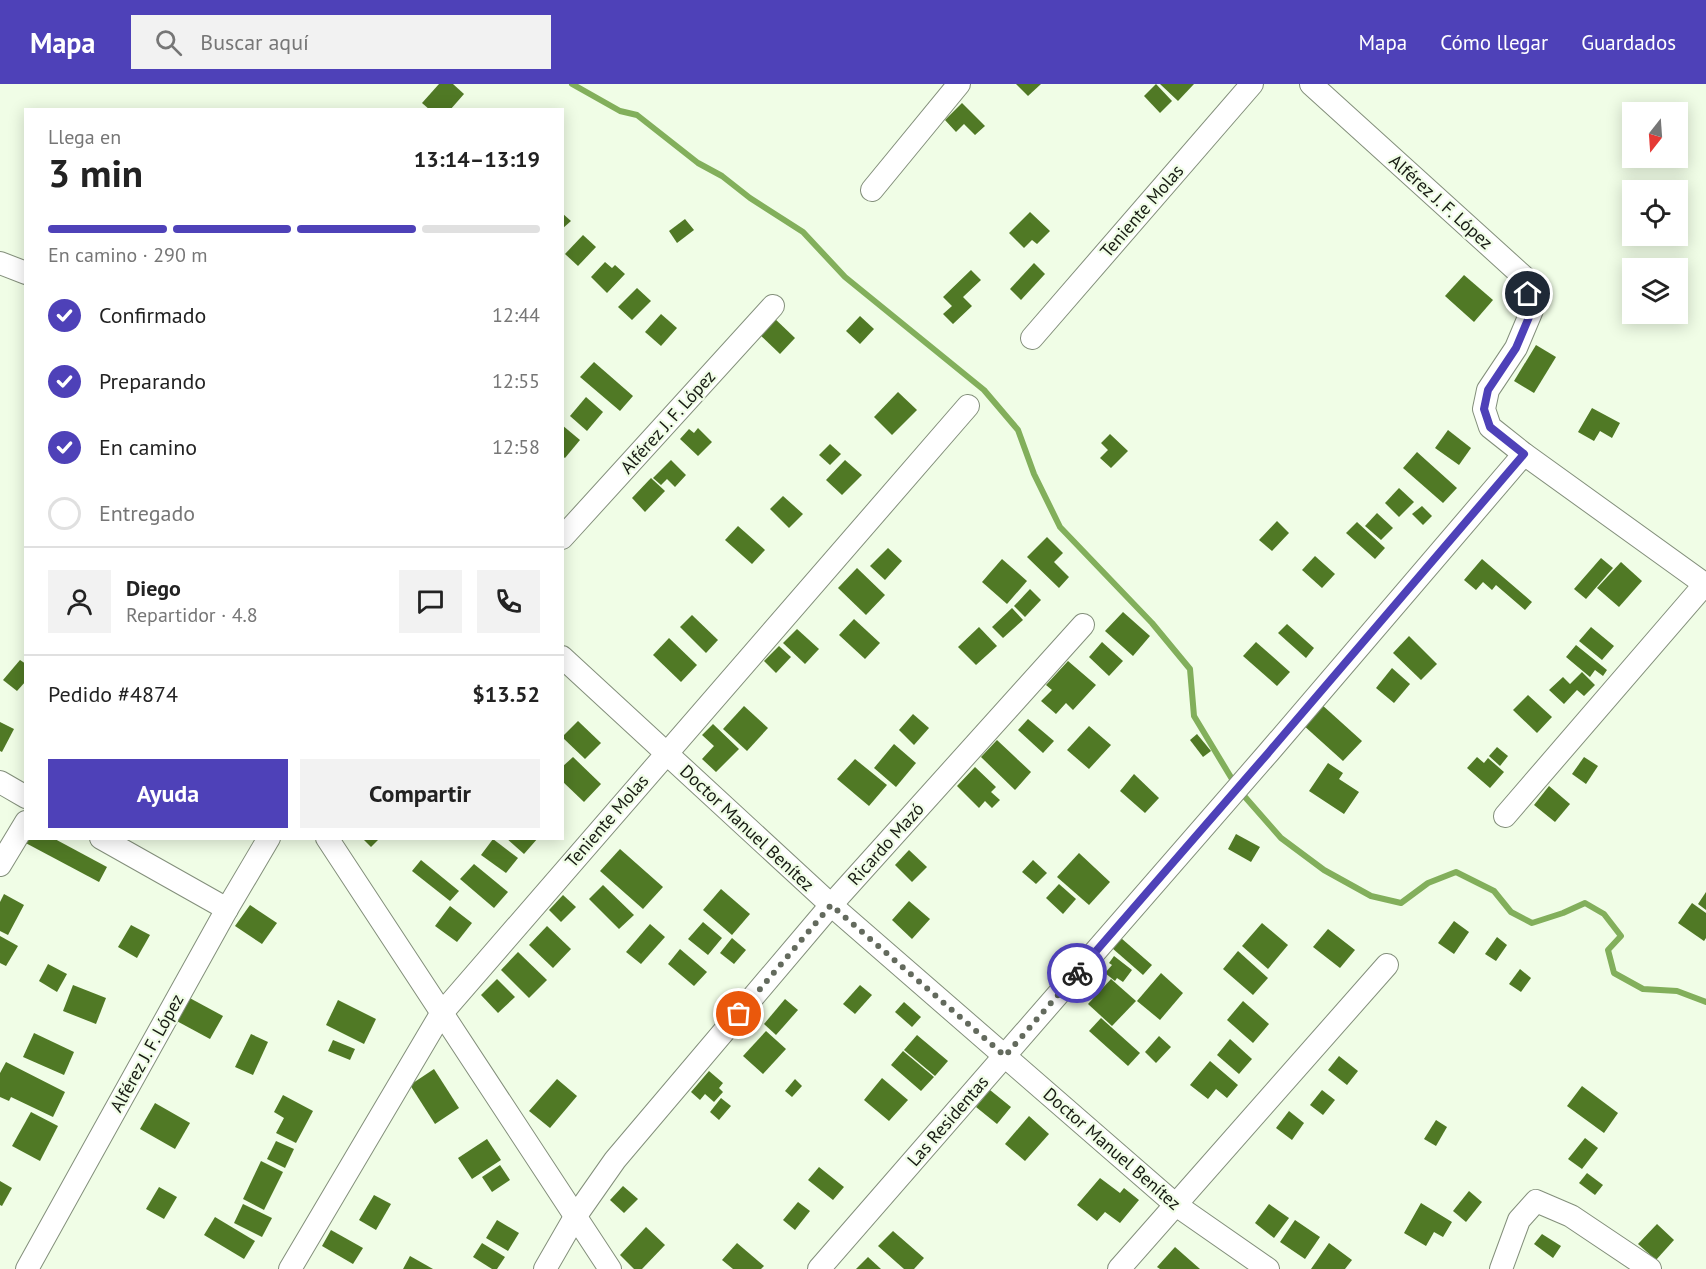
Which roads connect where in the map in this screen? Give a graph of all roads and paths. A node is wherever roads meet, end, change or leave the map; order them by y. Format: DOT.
graph roads {
  1 [pos="958,84"];
  2 [pos="1252,84"];
  3 [pos="1311,84"];
  4 [pos="872,190"];
  5 [pos="0,263"];
  6 [pos="24,272"];
  7 [pos="773,306"];
  8 [pos="1032,338"];
  9 [pos="968,406"];
  10 [pos="1524,454"];
  11 [pos="564,536"];
  12 [pos="1705,584"];
  13 [pos="1083,625"];
  14 [pos="564,659"];
  15 [pos="666,753"];
  16 [pos="0,782"];
  17 [pos="24,796"];
  18 [pos="1505,816"];
  19 [pos="24,825"];
  20 [pos="104,840"];
  21 [pos="268,840"];
  22 [pos="328,840"];
  23 [pos="0,865"];
  24 [pos="831,905"];
  25 [pos="227,909"];
  26 [pos="1387,964"];
  27 [pos="441,1014"];
  28 [pos="1005,1056"];
  29 [pos="1176,1205"];
  30 [pos="575,1217"];
  31 [pos="27,1269"];
  32 [pos="290,1269"];
  33 [pos="545,1269"];
  34 [pos="610,1269"];
  35 [pos="819,1269"];
  36 [pos="1119,1269"];
  37 [pos="1268,1269"];
  38 [pos="1502,1269"];
  39 [pos="1650,1269"];
  1 -- 4 [label="street"];
  2 -- 8 [label="street, Teniente Molas"];
  3 -- 10 [label="street, Alférez J. F. López"];
  5 -- 6 [label="street"];
  7 -- 11 [label="street, Alférez J. F. López"];
  9 -- 15 [label="street, Teniente Molas"];
  10 -- 12 [label="street, Alférez J. F. López"];
  10 -- 28 [label="street, Las Residentas"];
  12 -- 18 [label="street"];
  13 -- 24 [label="street, Ricardo Mazó"];
  14 -- 15 [label="street, Doctor Manuel Benítez"];
  15 -- 24 [label="street, Doctor Manuel Benítez"];
  15 -- 27 [label="street, Teniente Molas"];
  16 -- 17 [label="street"];
  19 -- 23 [label="street"];
  20 -- 25 [label="street"];
  21 -- 25 [label="street, Alférez J. F. López"];
  22 -- 27 [label="street"];
  24 -- 28 [label="street, Doctor Manuel Benítez"];
  24 -- 30 [label="street, Ricardo Mazó"];
  25 -- 31 [label="street, Alférez J. F. López"];
  26 -- 29 [label="street"];
  27 -- 30 [label="street"];
  27 -- 32 [label="street, Teniente Molas"];
  28 -- 29 [label="street, Doctor Manuel Benítez"];
  28 -- 35 [label="street, Las Residentas"];
  29 -- 36 [label="street"];
  29 -- 37 [label="street, Doctor Manuel Benítez"];
  30 -- 33 [label="street, Ricardo Mazó"];
  30 -- 34 [label="street"];
  38 -- 39 [label="street"];
}
